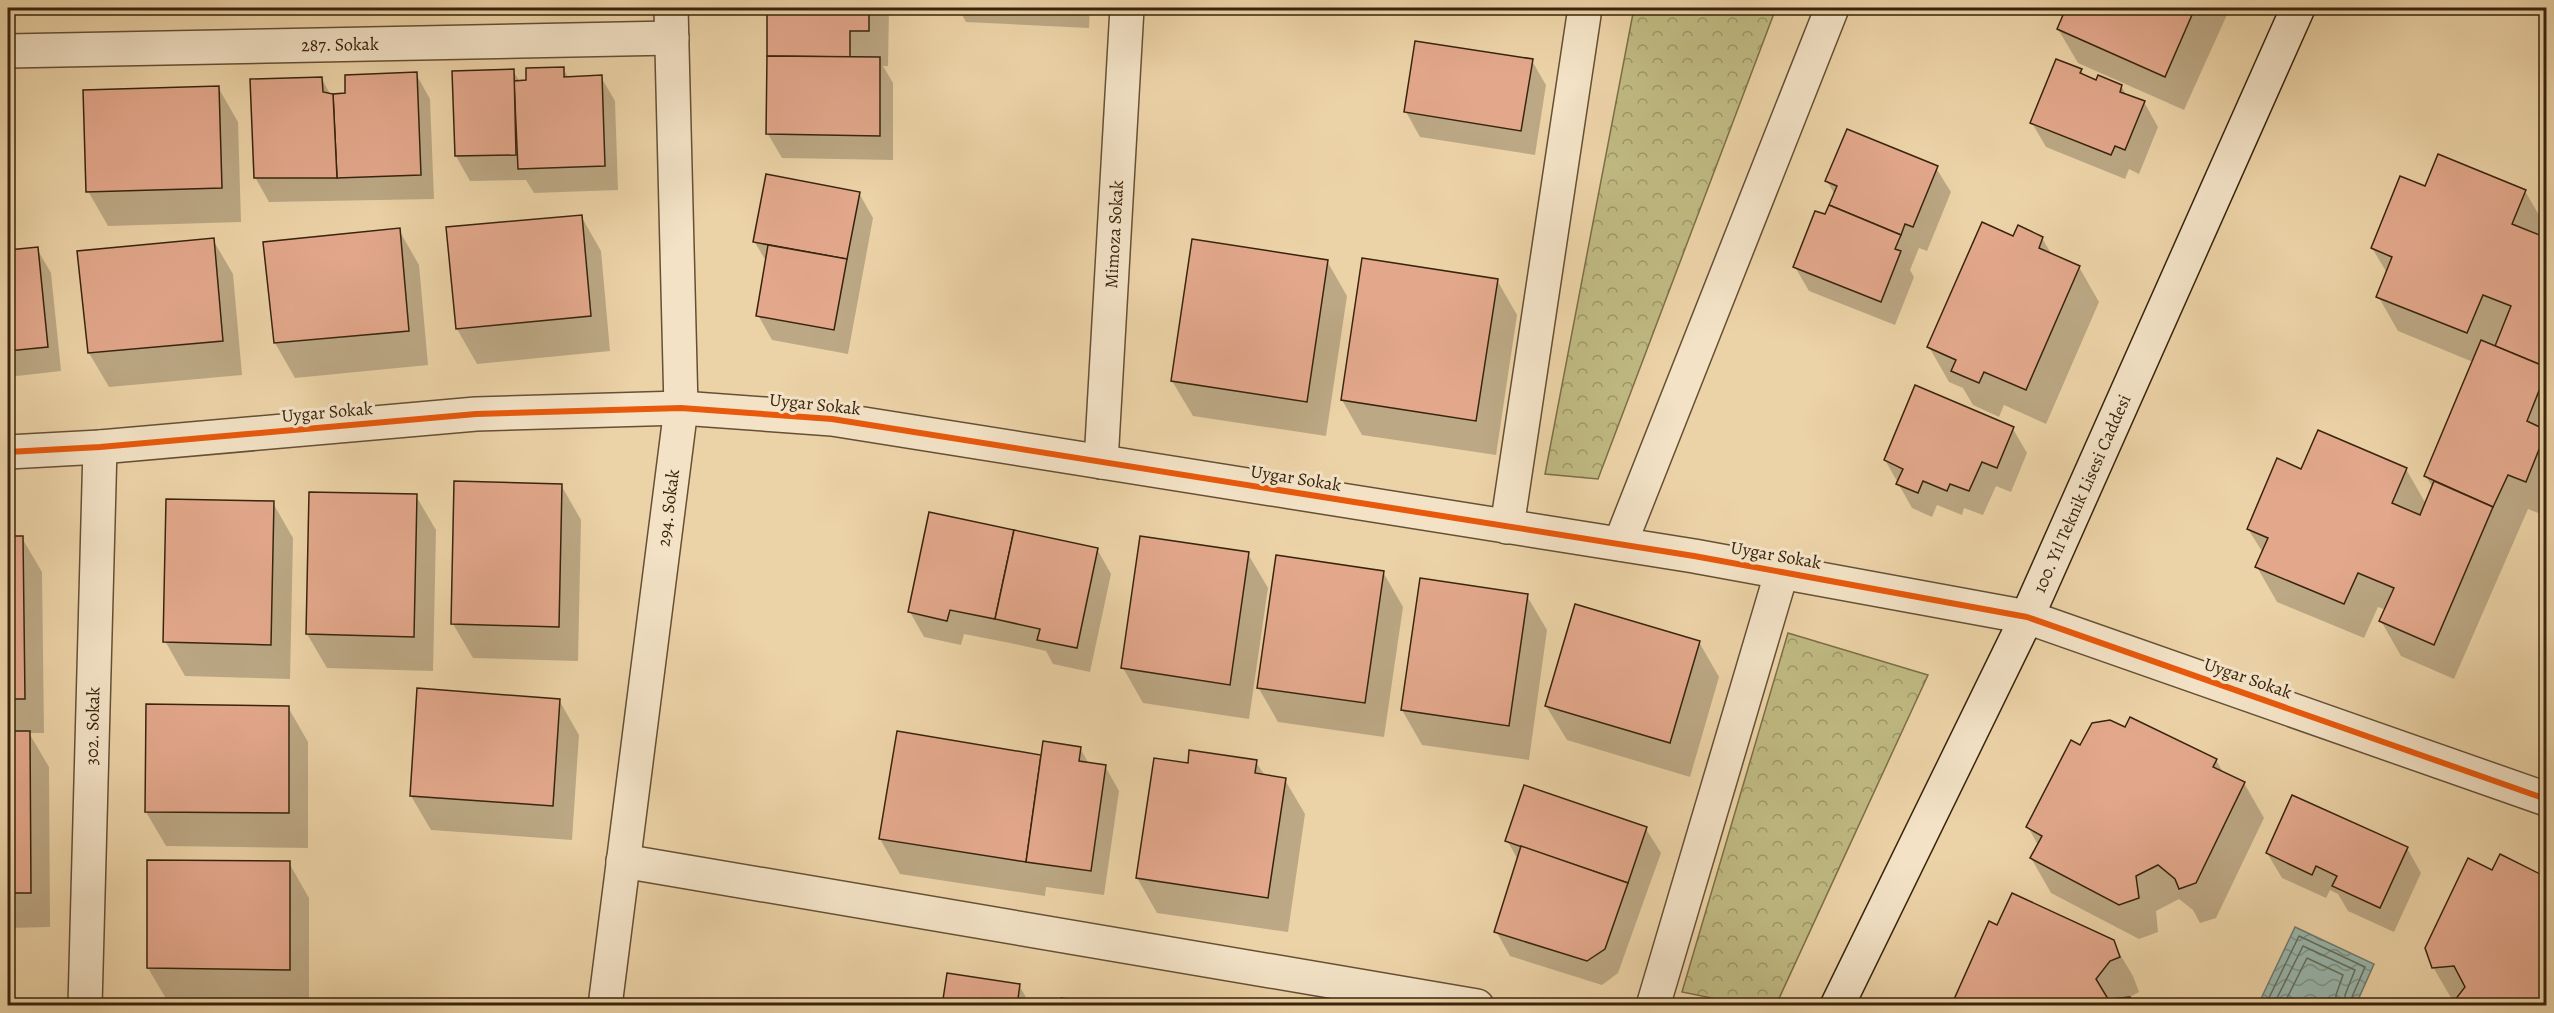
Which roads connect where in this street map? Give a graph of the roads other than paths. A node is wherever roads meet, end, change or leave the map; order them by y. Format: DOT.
graph roads {
  1 [pos="1127,8"];
  2 [pos="1585,8"];
  3 [pos="1832,8"];
  4 [pos="2298,8"];
  5 [pos="671,23"];
  6 [pos="8,51"];
  7 [pos="681,408"];
  8 [pos="100,447"];
  9 [pos="8,452"];
  10 [pos="1101,462"];
  11 [pos="1507,527"];
  12 [pos="1620,544"];
  13 [pos="1782,571"];
  14 [pos="2027,617"];
  15 [pos="2547,799"];
  16 [pos="623,861"];
  17 [pos="85,1005"];
  18 [pos="605,1005"];
  19 [pos="1477,1005"];
  20 [pos="1653,1005"];
  21 [pos="1837,1005"];
  1 -- 10 [label="street, Mimoza Sokak"];
  2 -- 11 [label="street"];
  3 -- 12 [label="street"];
  4 -- 14 [label="street, 100. Yıl Teknik Lisesi Caddesi"];
  5 -- 6 [label="street, 287. Sokak"];
  5 -- 7 [label="street, 294. Sokak"];
  7 -- 8 [label="street, Uygar Sokak"];
  7 -- 10 [label="street, Uygar Sokak"];
  7 -- 16 [label="street, 294. Sokak"];
  8 -- 9 [label="street, Uygar Sokak"];
  8 -- 17 [label="street, 302. Sokak"];
  10 -- 11 [label="street, Uygar Sokak"];
  11 -- 12 [label="street, Uygar Sokak"];
  12 -- 13 [label="street, Uygar Sokak"];
  13 -- 14 [label="street, Uygar Sokak"];
  13 -- 20 [label="street"];
  14 -- 15 [label="street, Uygar Sokak"];
  14 -- 21 [label="street, 100. Yıl Teknik Lisesi Caddesi"];
  16 -- 18 [label="street, 294. Sokak"];
  16 -- 19 [label="street"];
}
